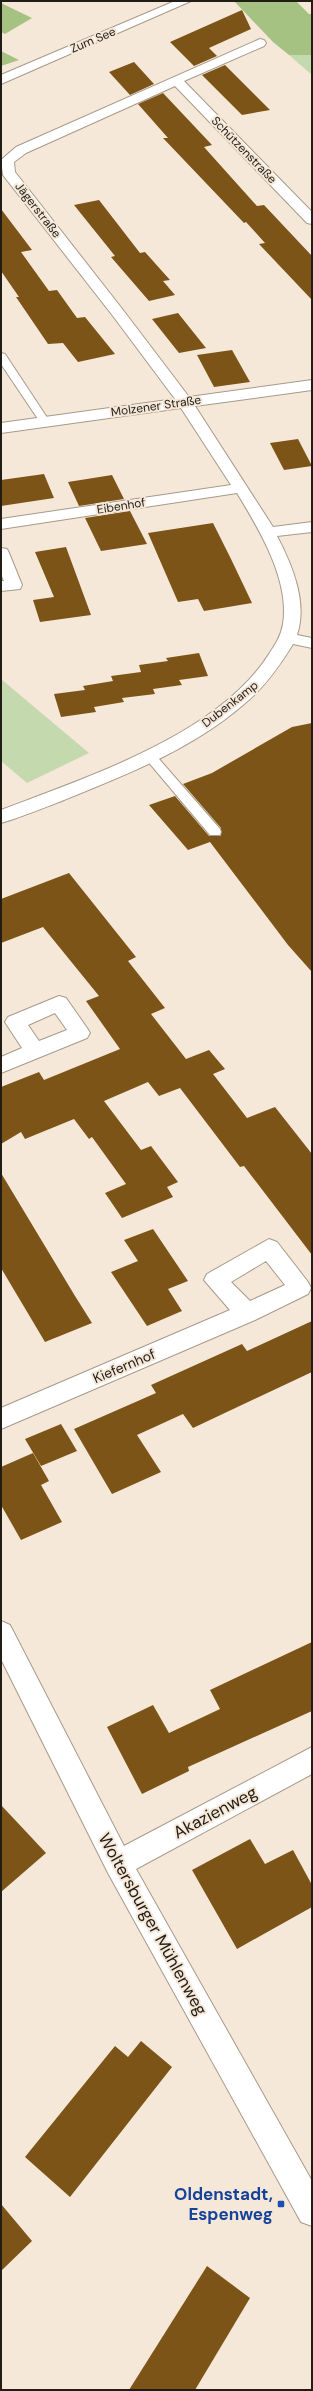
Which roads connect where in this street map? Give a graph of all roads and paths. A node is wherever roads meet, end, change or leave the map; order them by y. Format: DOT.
graph roads {
  1 [pos="185,1"];
  2 [pos="260,43"];
  3 [pos="1,80"];
  4 [pos="176,80"];
  5 [pos="312,220"];
  6 [pos="1,356"];
  7 [pos="312,385"];
  8 [pos="186,402"];
  9 [pos="45,422"];
  10 [pos="1,428"];
  11 [pos="241,488"];
  12 [pos="1,524"];
  13 [pos="312,527"];
  14 [pos="266,533"];
  15 [pos="1,553"];
  16 [pos="1,586"];
  17 [pos="288,638"];
  18 [pos="312,643"];
  19 [pos="149,755"];
  20 [pos="1,817"];
  21 [pos="216,832"];
  22 [pos="35,1051"];
  23 [pos="1,1065"];
  24 [pos="247,1313"];
  25 [pos="1,1419"];
  26 [pos="1,1633"];
  27 [pos="312,1760"];
  28 [pos="118,1864"];
  29 [pos="312,2211"];
  1 -- 3 [label="street, Zum See"];
  2 -- 4 [label="street, Jägerstraße"];
  4 -- 5 [label="street, Schützenstraße"];
  4 -- 8 [label="street, Jägerstraße"];
  6 -- 9 [label="lane"];
  7 -- 8 [label="street, Molzener Straße"];
  8 -- 9 [label="street, Molzener Straße"];
  8 -- 11 [label="street, Dubenkamp"];
  9 -- 10 [label="street, Molzener Straße"];
  11 -- 12 [label="street, Eibenhof"];
  11 -- 14 [label="street, Dubenkamp"];
  13 -- 14 [label="street"];
  14 -- 17 [label="street, Dubenkamp"];
  15 -- 16 [label="street"];
  17 -- 18 [label="street"];
  17 -- 19 [label="street, Dubenkamp"];
  19 -- 20 [label="street, Dubenkamp"];
  19 -- 21 [label="lane"];
  22 -- 23 [label="street"];
  24 -- 25 [label="street, Kiefernhof"];
  26 -- 28 [label="street, Woltersburger Mühlenweg"];
  27 -- 28 [label="street, Akazienweg"];
  28 -- 29 [label="street, Woltersburger Mühlenweg"];
}
